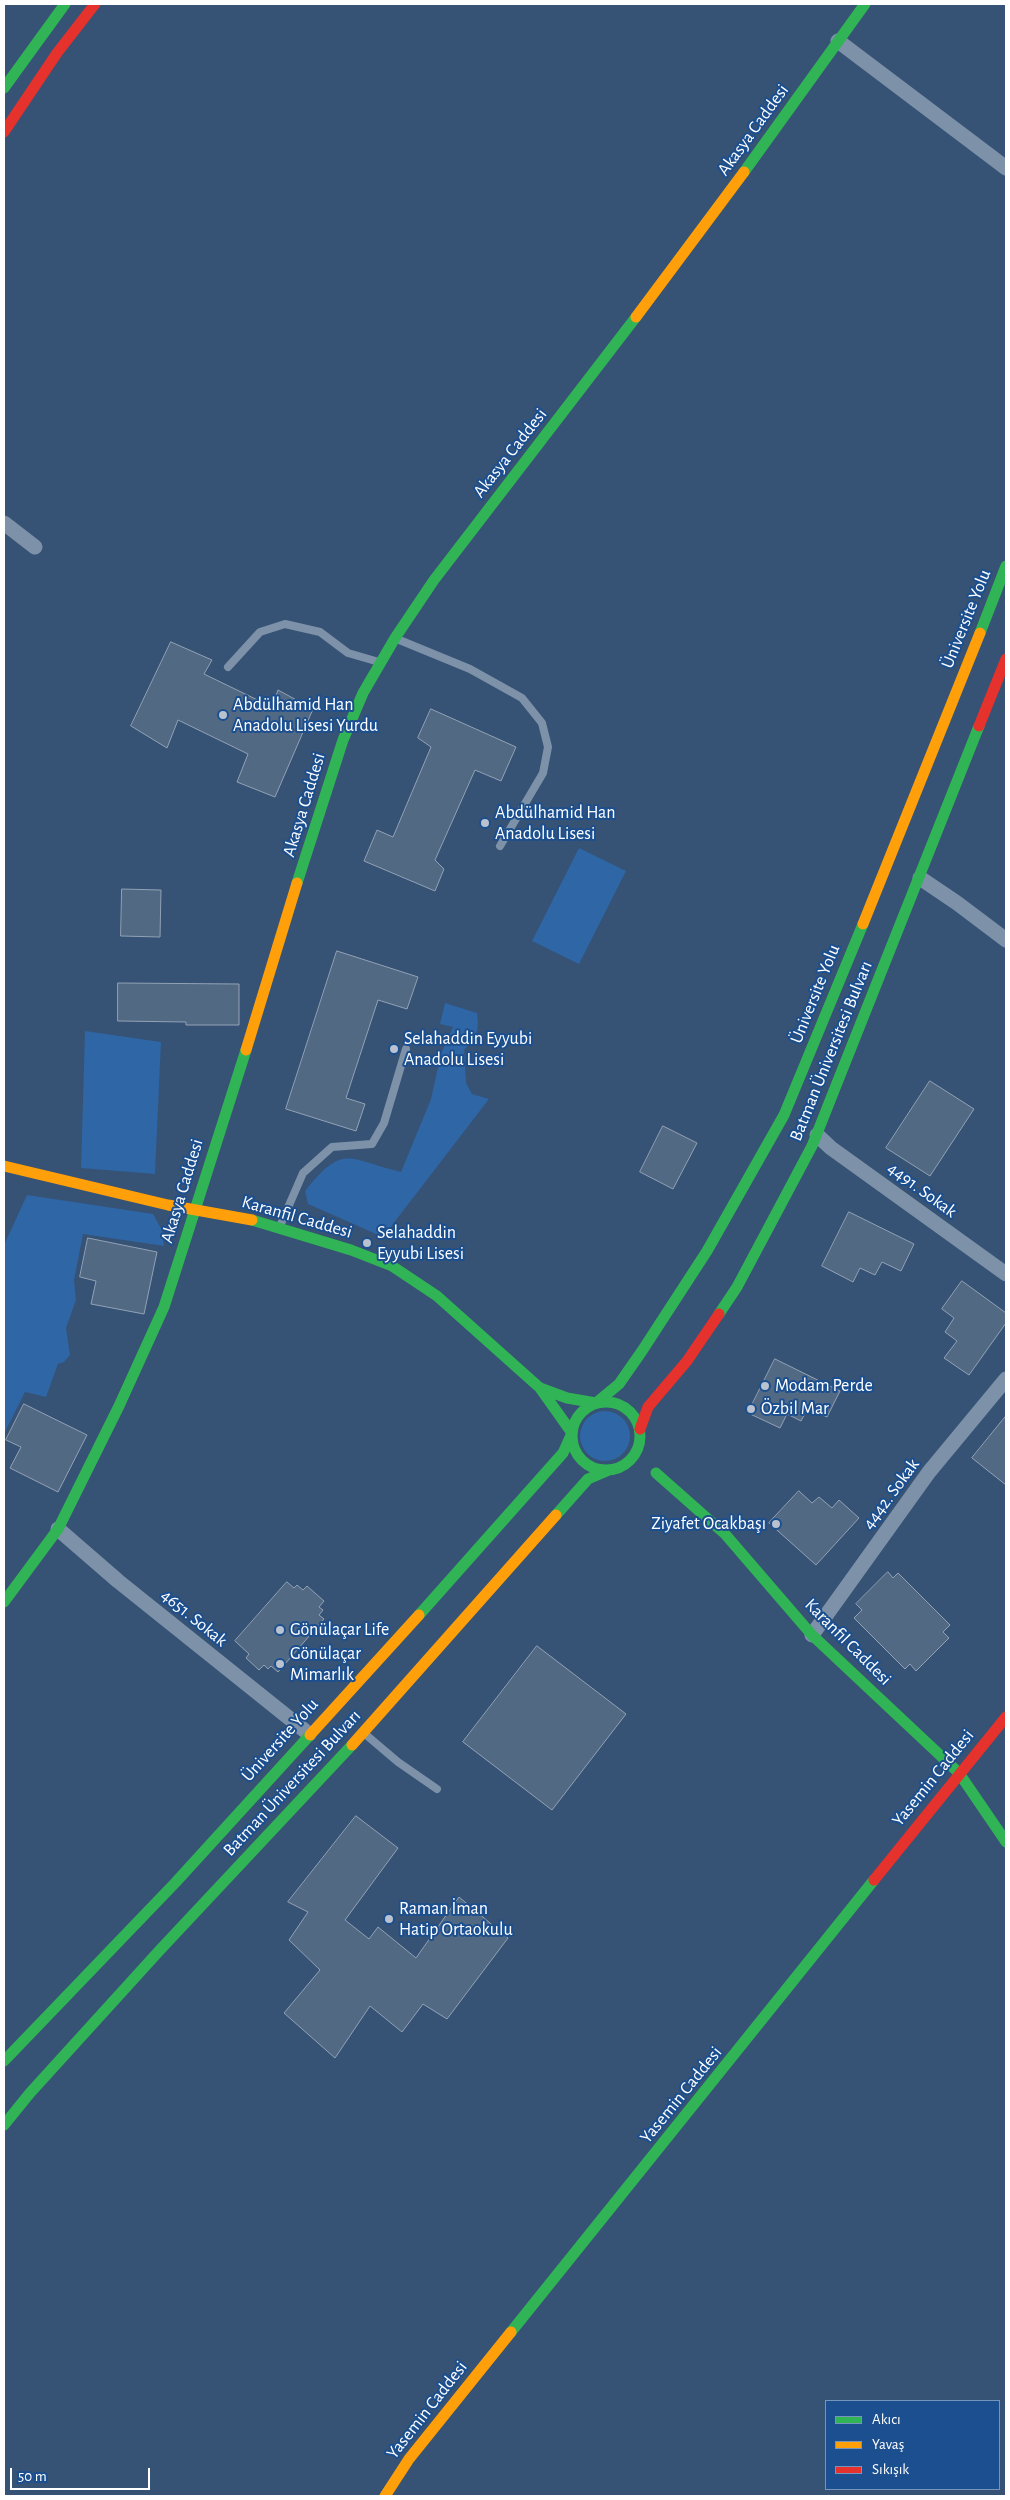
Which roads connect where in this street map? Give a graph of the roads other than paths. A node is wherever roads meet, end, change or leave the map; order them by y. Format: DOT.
graph roads {
  1 [pos="65,4"];
  2 [pos="95,4"];
  3 [pos="865,4"];
  4 [pos="838,41"];
  5 [pos="4,88"];
  6 [pos="4,132"];
  7 [pos="1006,168"];
  8 [pos="4,524"];
  9 [pos="35,547"];
  10 [pos="1006,566"];
  11 [pos="395,638"];
  12 [pos="1006,659"];
  13 [pos="381,663"];
  14 [pos="228,667"];
  15 [pos="500,846"];
  16 [pos="920,878"];
  17 [pos="1006,940"];
  18 [pos="406,1049"];
  19 [pos="817,1135"];
  20 [pos="4,1166"];
  21 [pos="196,1210"];
  22 [pos="280,1228"];
  23 [pos="1006,1274"];
  24 [pos="1006,1380"];
  25 [pos="540,1388"];
  26 [pos="596,1403"];
  27 [pos="572,1433"];
  28 [pos="640,1435"];
  29 [pos="614,1469"];
  30 [pos="647,1471"];
  31 [pos="58,1529"];
  32 [pos="4,1602"];
  33 [pos="812,1635"];
  34 [pos="1006,1716"];
  35 [pos="364,1733"];
  36 [pos="309,1734"];
  37 [pos="959,1773"];
  38 [pos="438,1789"];
  39 [pos="1006,1842"];
  40 [pos="4,2061"];
  41 [pos="4,2125"];
  42 [pos="385,2496"];
  1 -- 5 [label="street"];
  2 -- 6 [label="street"];
  3 -- 4 [label="street, Akasya Caddesi"];
  4 -- 7 [label="street"];
  4 -- 11 [label="street, Akasya Caddesi"];
  8 -- 9 [label="street"];
  10 -- 26 [label="street, Üniversite Yolu"];
  11 -- 13 [label="street, Akasya Caddesi"];
  11 -- 15 [label="lane"];
  12 -- 16 [label="street, Batman Üniversitesi Bulvarı"];
  13 -- 14 [label="lane"];
  13 -- 21 [label="street, Akasya Caddesi"];
  16 -- 17 [label="street"];
  16 -- 19 [label="street, Batman Üniversitesi Bulvarı"];
  18 -- 22 [label="lane"];
  19 -- 23 [label="street, 4491. Sokak"];
  19 -- 28 [label="street, Batman Üniversitesi Bulvarı"];
  20 -- 21 [label="street, Karanfil Caddesi"];
  21 -- 22 [label="street, Karanfil Caddesi"];
  21 -- 31 [label="street, Akasya Caddesi"];
  22 -- 25 [label="street, Karanfil Caddesi"];
  24 -- 33 [label="street, 4442. Sokak"];
  25 -- 26 [label="street"];
  25 -- 27 [label="street"];
  26 -- 27 [label="street"];
  26 -- 28 [label="street"];
  27 -- 29 [label="street"];
  27 -- 36 [label="street, Üniversite Yolu"];
  28 -- 29 [label="street"];
  28 -- 30 [label="street"];
  29 -- 30 [label="street"];
  29 -- 35 [label="street, Batman Üniversitesi Bulvarı"];
  30 -- 33 [label="street, Karanfil Caddesi"];
  31 -- 32 [label="street, Akasya Caddesi"];
  31 -- 36 [label="street, 4651. Sokak"];
  33 -- 37 [label="street, Karanfil Caddesi"];
  34 -- 37 [label="street, Yasemin Caddesi"];
  35 -- 38 [label="lane"];
  35 -- 41 [label="street, Batman Üniversitesi Bulvarı"];
  36 -- 40 [label="street, Üniversite Yolu"];
  37 -- 39 [label="street, Karanfil Caddesi"];
  37 -- 42 [label="street, Yasemin Caddesi"];
}
